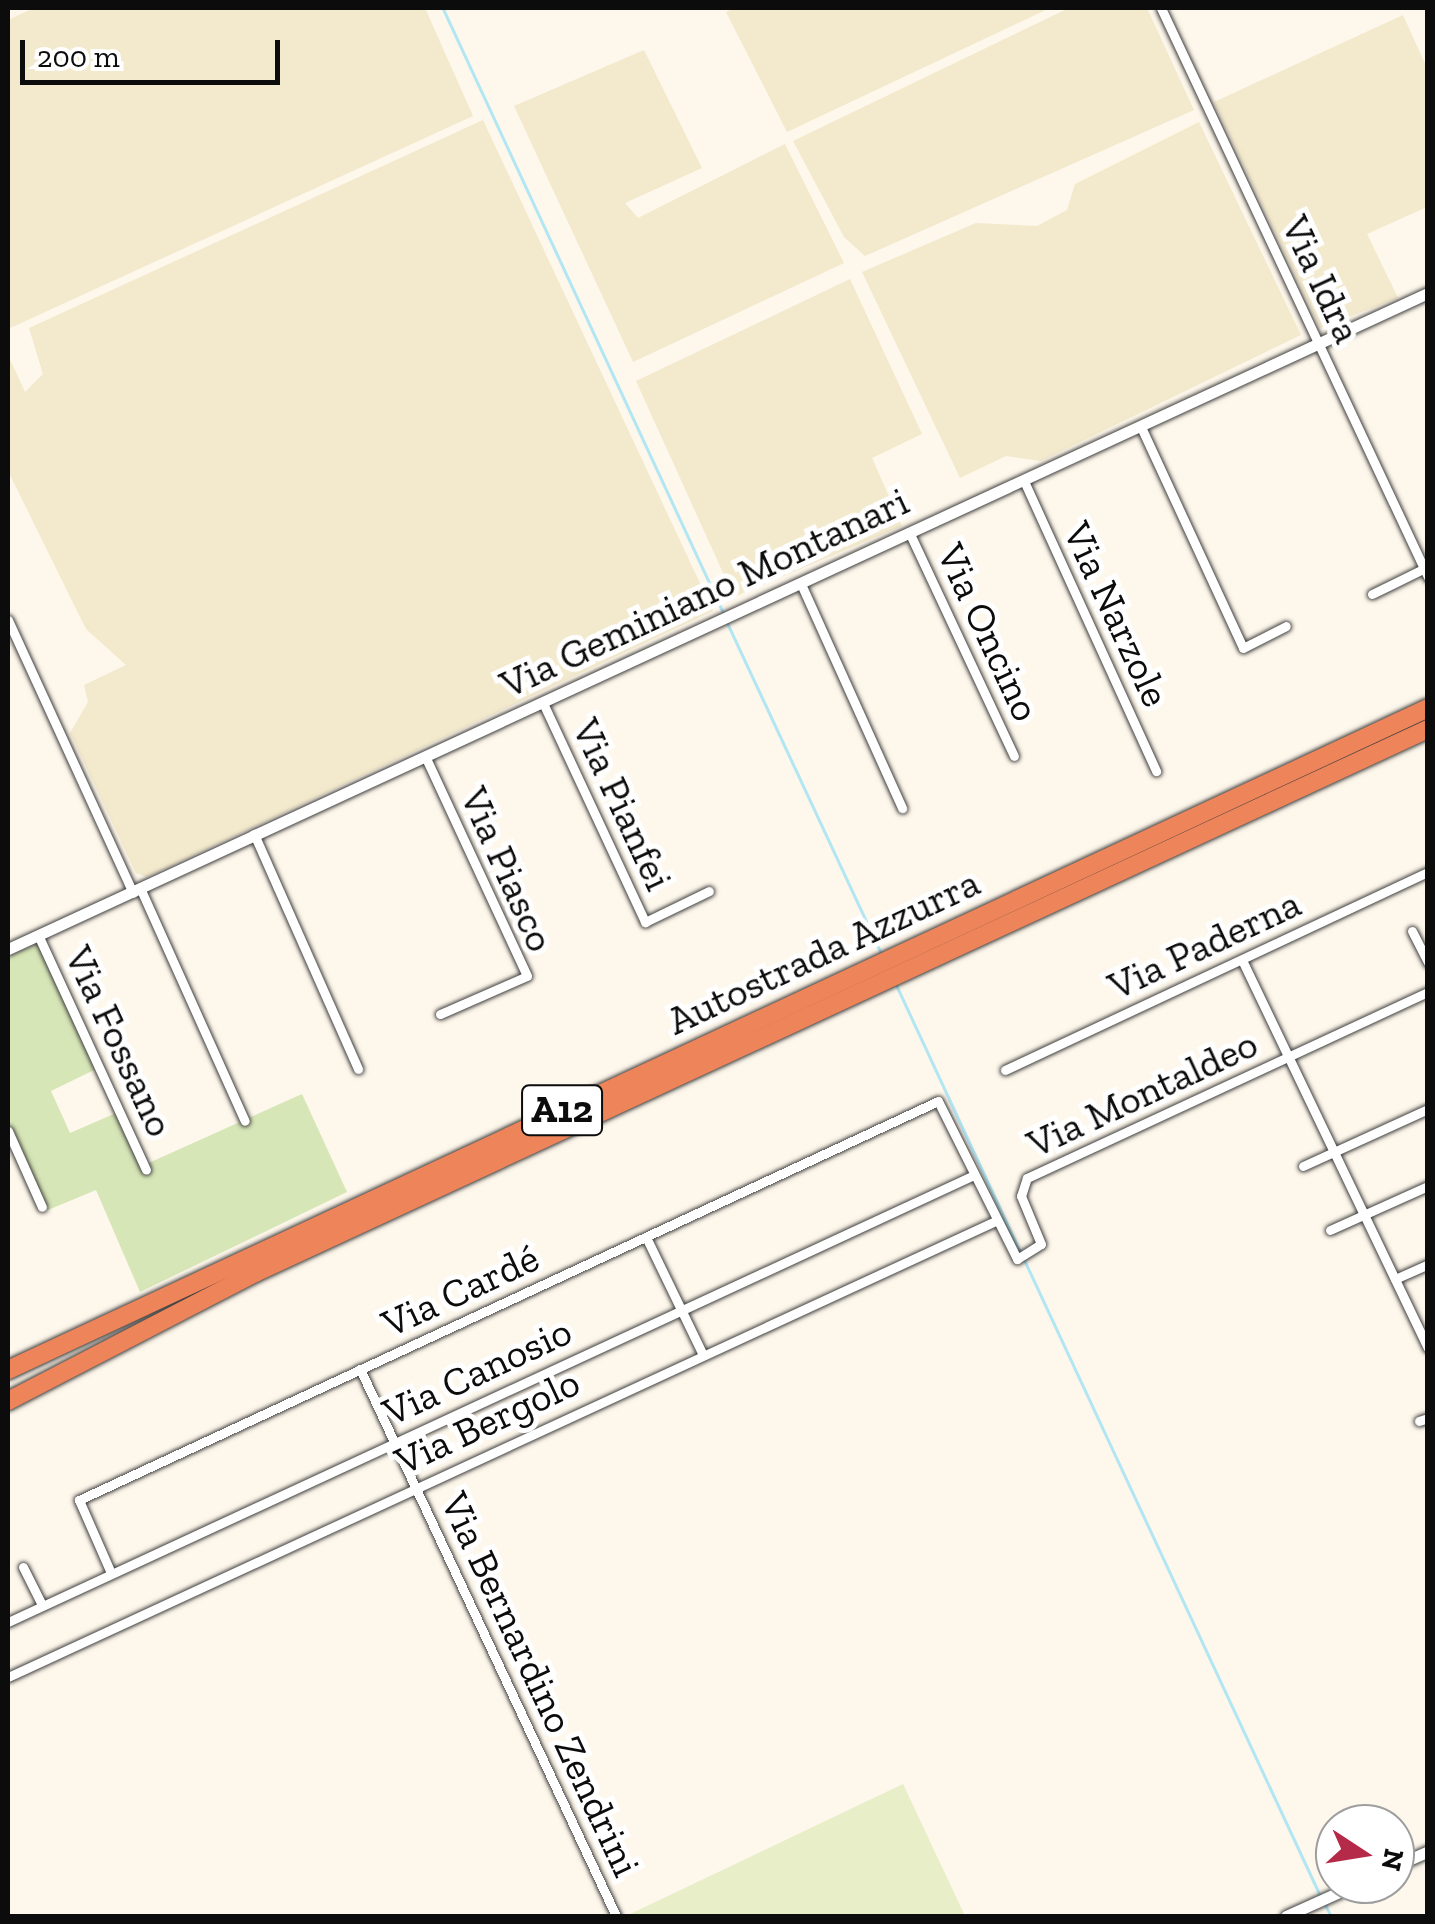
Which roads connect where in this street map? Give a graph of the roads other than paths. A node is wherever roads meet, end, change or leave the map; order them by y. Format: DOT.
graph roads {
  1 [pos="1161,8"];
  2 [pos="1428,293"];
  3 [pos="1319,344"];
  4 [pos="1141,427"];
  5 [pos="1024,481"];
  6 [pos="910,534"];
  7 [pos="1426,571"];
  8 [pos="801,584"];
  9 [pos="1372,594"];
  10 [pos="8,620"];
  11 [pos="1286,626"];
  12 [pos="543,702"];
  13 [pos="1428,708"];
  14 [pos="1428,729"];
  15 [pos="426,756"];
  16 [pos="1014,756"];
  17 [pos="1156,771"];
  18 [pos="902,808"];
  19 [pos="254,834"];
  20 [pos="1428,872"];
  21 [pos="137,891"];
  22 [pos="709,892"];
  23 [pos="1412,931"];
  24 [pos="39,937"];
  25 [pos="8,949"];
  26 [pos="1242,960"];
  27 [pos="1428,963"];
  28 [pos="900,964"];
  29 [pos="1428,992"];
  30 [pos="440,1014"];
  31 [pos="1292,1056"];
  32 [pos="358,1069"];
  33 [pos="1005,1070"];
  34 [pos="938,1101"];
  35 [pos="1428,1108"];
  36 [pos="245,1121"];
  37 [pos="8,1132"];
  38 [pos="1336,1151"];
  39 [pos="1304,1166"];
  40 [pos="146,1170"];
  41 [pos="972,1176"];
  42 [pos="1428,1186"];
  43 [pos="42,1207"];
  44 [pos="1365,1214"];
  45 [pos="993,1222"];
  46 [pos="1330,1230"];
  47 [pos="646,1237"];
  48 [pos="252,1264"];
  49 [pos="1428,1264"];
  50 [pos="1395,1279"];
  51 [pos="682,1310"];
  52 [pos="1427,1344"];
  53 [pos="703,1355"];
  54 [pos="8,1358"];
  55 [pos="360,1369"];
  56 [pos="8,1370"];
  57 [pos="8,1383"];
  58 [pos="8,1401"];
  59 [pos="393,1442"];
  60 [pos="416,1487"];
  61 [pos="23,1567"];
  62 [pos="111,1574"];
  63 [pos="42,1606"];
  64 [pos="8,1622"];
  65 [pos="8,1676"];
  66 [pos="1315,1903"];
  67 [pos="616,1916"];
  68 [pos="1286,1916"];
  1 -- 3 [label="street, Via Idra"];
  2 -- 3 [label="street, Via Geminiano Montanari"];
  3 -- 4 [label="street, Via Geminiano Montanari"];
  3 -- 7 [label="street, Via Idra"];
  4 -- 5 [label="street, Via Geminiano Montanari"];
  4 -- 11 [label="street"];
  5 -- 6 [label="street, Via Geminiano Montanari"];
  5 -- 17 [label="street, Via Narzole"];
  6 -- 8 [label="street, Via Geminiano Montanari"];
  6 -- 16 [label="street, Via Oncino"];
  7 -- 9 [label="street"];
  8 -- 12 [label="street, Via Geminiano Montanari"];
  8 -- 18 [label="street"];
  10 -- 21 [label="street"];
  12 -- 15 [label="street, Via Geminiano Montanari"];
  12 -- 22 [label="street, Via Pianfei"];
  13 -- 28 [label="highway, Autostrada Azzurra / A12"];
  14 -- 28 [label="highway, Autostrada Azzurra / A12"];
  15 -- 19 [label="street, Via Geminiano Montanari"];
  15 -- 30 [label="street, Via Piasco"];
  19 -- 21 [label="street, Via Geminiano Montanari"];
  19 -- 32 [label="street"];
  20 -- 26 [label="street, Via Paderna"];
  21 -- 24 [label="street, Via Geminiano Montanari"];
  21 -- 36 [label="street"];
  23 -- 27 [label="street"];
  24 -- 25 [label="street, Via Geminiano Montanari"];
  24 -- 40 [label="street, Via Fossano"];
  26 -- 31 [label="street"];
  26 -- 33 [label="street, Via Paderna"];
  28 -- 48 [label="highway, Autostrada Azzurra / A12"];
  29 -- 31 [label="street, Via Montaldeo"];
  31 -- 38 [label="street"];
  31 -- 45 [label="street, Via Montaldeo"];
  34 -- 41 [label="street, Via Montaldeo"];
  34 -- 47 [label="street, Via Cardé"];
  35 -- 38 [label="street"];
  37 -- 43 [label="street"];
  38 -- 39 [label="street"];
  38 -- 44 [label="street"];
  41 -- 45 [label="street, Via Montaldeo"];
  41 -- 51 [label="street, Via Canosio"];
  42 -- 44 [label="street"];
  44 -- 46 [label="street"];
  44 -- 50 [label="street"];
  45 -- 53 [label="street, Via Bergolo"];
  47 -- 51 [label="street"];
  47 -- 55 [label="street, Via Cardé"];
  48 -- 54 [label="highway"];
  48 -- 56 [label="highway"];
  48 -- 57 [label="highway"];
  48 -- 58 [label="highway"];
  49 -- 50 [label="street"];
  50 -- 52 [label="street"];
  51 -- 53 [label="street"];
  51 -- 59 [label="street, Via Canosio"];
  53 -- 60 [label="street, Via Bergolo"];
  55 -- 59 [label="street, Via Bernardino Zendrini"];
  55 -- 62 [label="street, Via Cardé"];
  59 -- 60 [label="street, Via Bernardino Zendrini"];
  59 -- 62 [label="street, Via Canosio"];
  60 -- 65 [label="street, Via Bergolo"];
  60 -- 67 [label="street, Via Bernardino Zendrini"];
  61 -- 63 [label="street"];
  62 -- 63 [label="street, Via Canosio"];
  63 -- 64 [label="street, Via Canosio"];
  66 -- 68 [label="street"];
}
